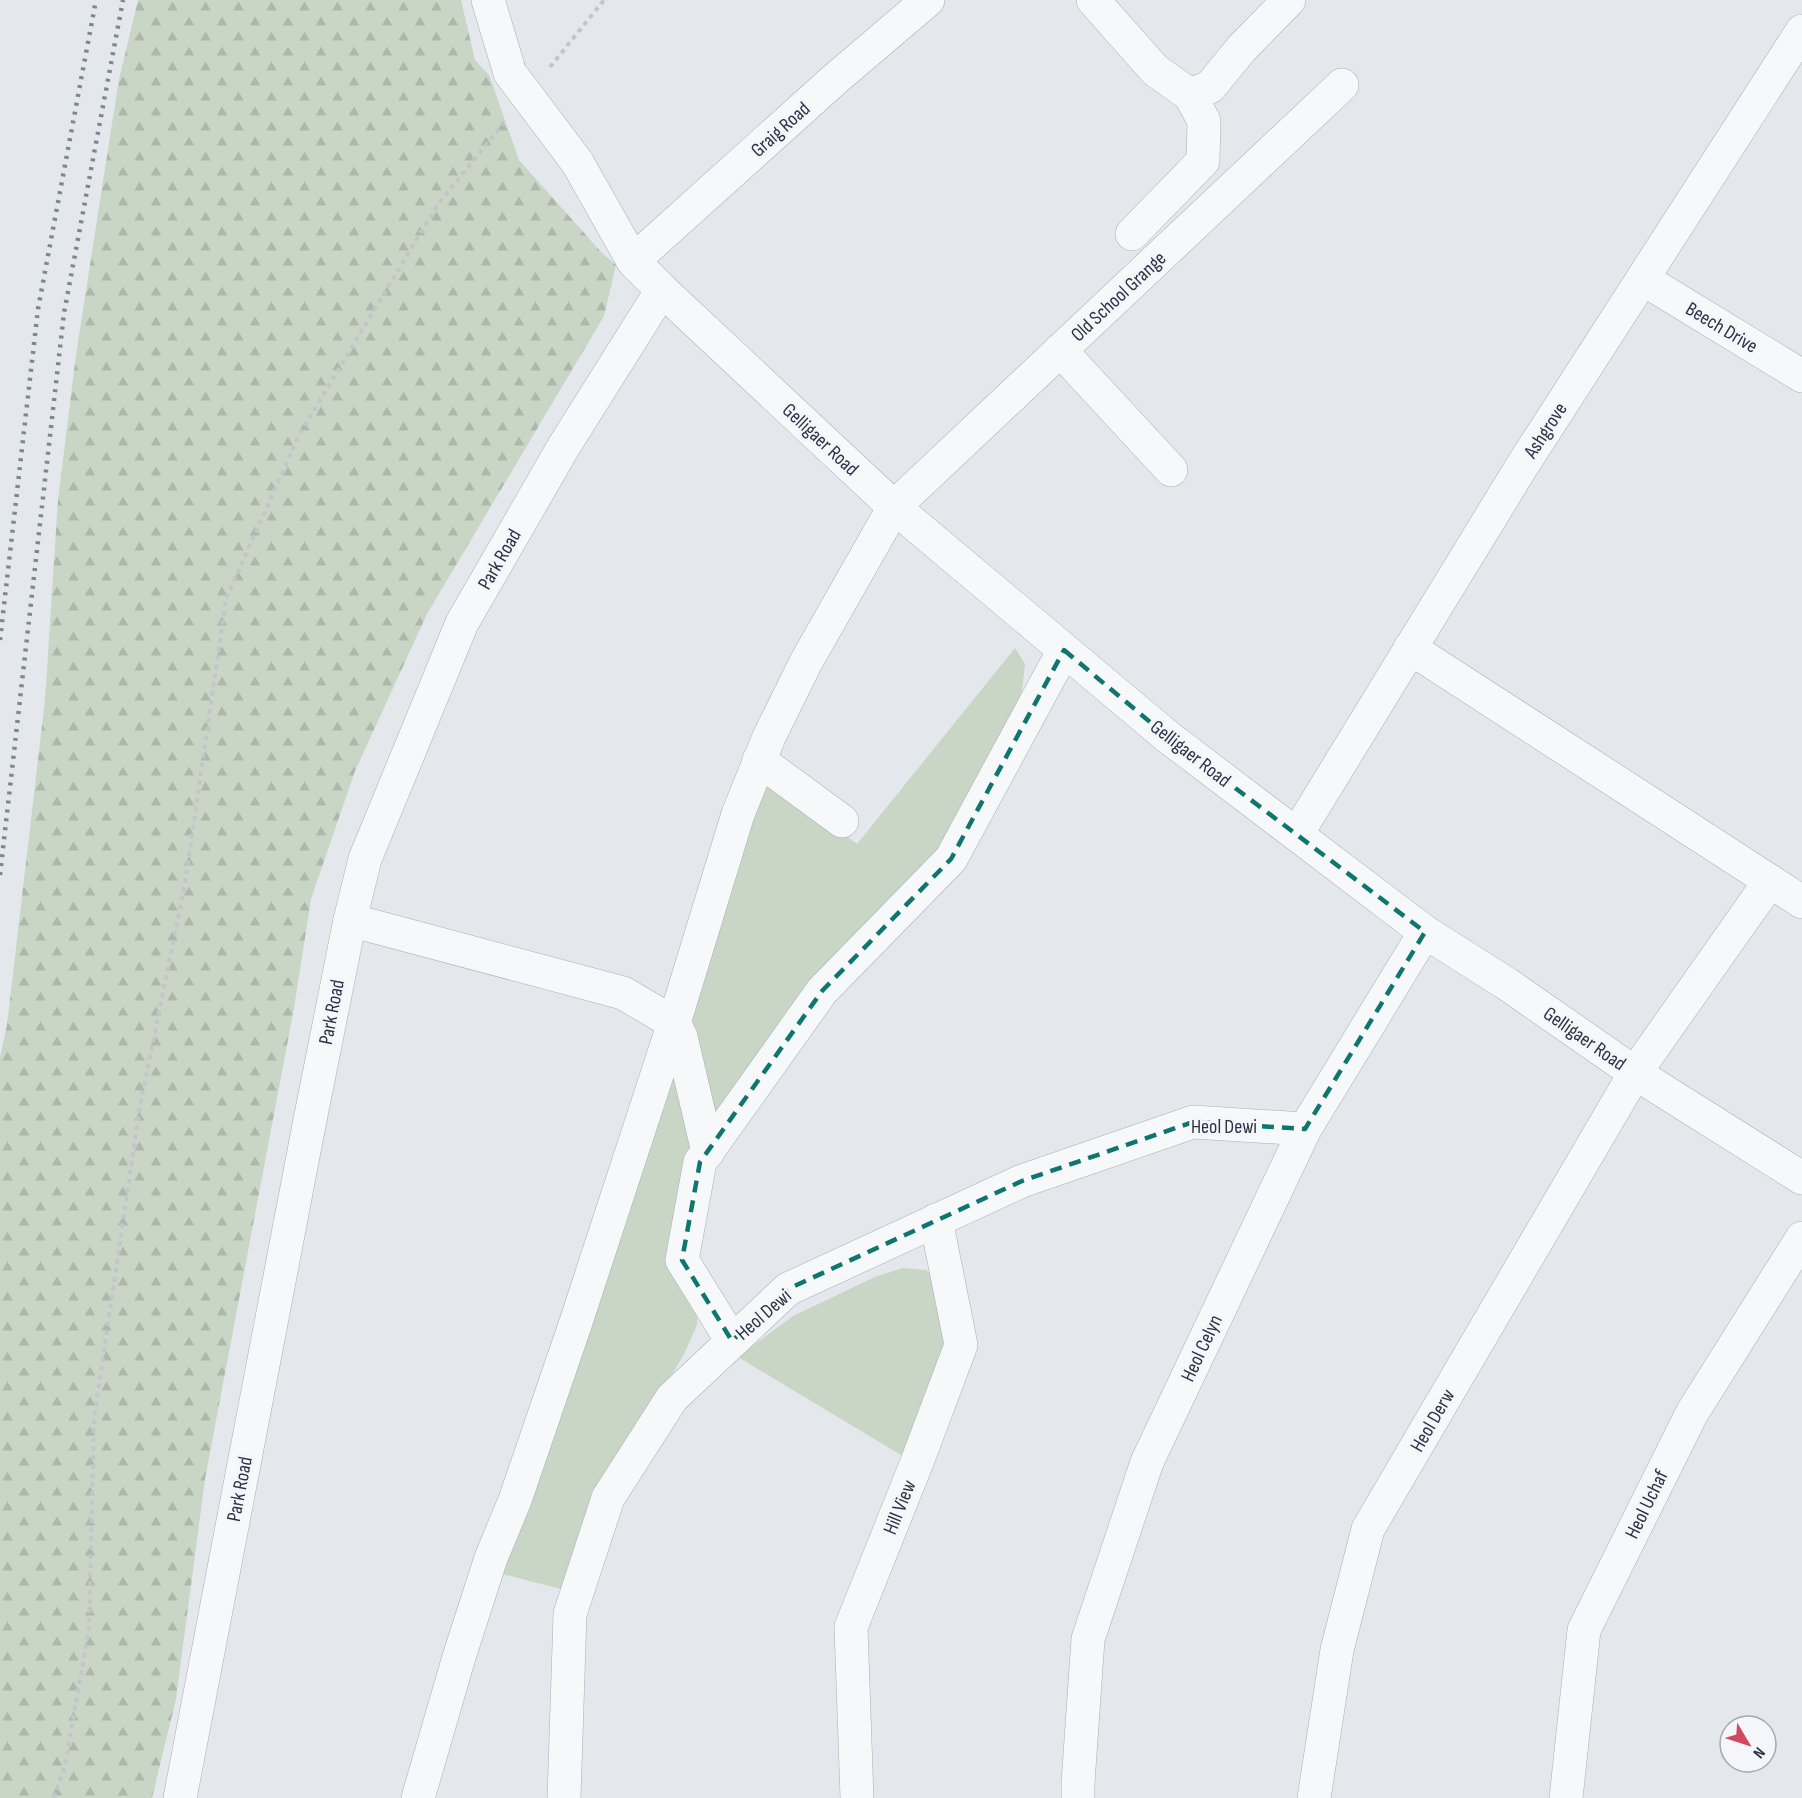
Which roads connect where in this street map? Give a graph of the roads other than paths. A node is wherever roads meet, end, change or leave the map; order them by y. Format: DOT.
graph roads {
  1 [pos="488,0"];
  2 [pos="928,0"];
  3 [pos="1093,0"];
  4 [pos="1289,0"];
  5 [pos="1802,31"];
  6 [pos="1342,85"];
  7 [pos="1190,95"];
  8 [pos="1132,234"];
  9 [pos="633,261"];
  10 [pos="1643,279"];
  11 [pos="662,290"];
  12 [pos="1060,350"];
  13 [pos="1802,376"];
  14 [pos="1172,470"];
  15 [pos="894,507"];
  16 [pos="1410,648"];
  17 [pos="1064,650"];
  18 [pos="759,760"];
  19 [pos="842,821"];
  20 [pos="1297,834"];
  21 [pos="1770,881"];
  22 [pos="1802,902"];
  23 [pos="350,920"];
  24 [pos="1425,932"];
  25 [pos="674,1023"];
  26 [pos="1635,1073"];
  27 [pos="1305,1129"];
  28 [pos="708,1152"];
  29 [pos="1802,1178"];
  30 [pos="936,1220"];
  31 [pos="1802,1238"];
  32 [pos="732,1341"];
  33 [pos="180,1798"];
  34 [pos="418,1798"];
  35 [pos="564,1798"];
  36 [pos="857,1798"];
  37 [pos="1078,1798"];
  38 [pos="1314,1798"];
  39 [pos="1566,1798"];
  1 -- 9 [label="street, Gelligaer Road, bridge"];
  2 -- 9 [label="street, Graig Road"];
  3 -- 7 [label="street"];
  4 -- 7 [label="street"];
  5 -- 10 [label="street, Ashgrove"];
  6 -- 12 [label="street, Old School Grange"];
  7 -- 8 [label="street"];
  9 -- 11 [label="street, Gelligaer Road"];
  10 -- 13 [label="street, Beech Drive"];
  10 -- 16 [label="street, Ashgrove"];
  11 -- 15 [label="street, Gelligaer Road"];
  11 -- 23 [label="street, Park Road"];
  12 -- 14 [label="street"];
  12 -- 15 [label="street, Old School Grange"];
  15 -- 17 [label="street, Gelligaer Road"];
  15 -- 18 [label="street, Old School Grange"];
  16 -- 20 [label="street, Ashgrove"];
  16 -- 21 [label="street"];
  17 -- 20 [label="street, Gelligaer Road"];
  17 -- 28 [label="street"];
  18 -- 19 [label="street"];
  18 -- 25 [label="street, Old School Grange"];
  20 -- 24 [label="street, Gelligaer Road"];
  21 -- 22 [label="street"];
  21 -- 26 [label="street, Heol Derw"];
  23 -- 25 [label="street"];
  23 -- 33 [label="street, Park Road"];
  24 -- 26 [label="street, Gelligaer Road"];
  24 -- 27 [label="street, Heol Celyn"];
  25 -- 28 [label="street"];
  25 -- 34 [label="street, Old School Grange"];
  26 -- 29 [label="street, Gelligaer Road"];
  26 -- 38 [label="street, Heol Derw"];
  27 -- 30 [label="street, Heol Dewi"];
  27 -- 37 [label="street, Heol Celyn"];
  28 -- 32 [label="street"];
  30 -- 32 [label="street, Heol Dewi"];
  30 -- 36 [label="street, Hill View"];
  31 -- 39 [label="street, Heol Uchaf"];
  32 -- 35 [label="street, Heol Dewi"];
}
